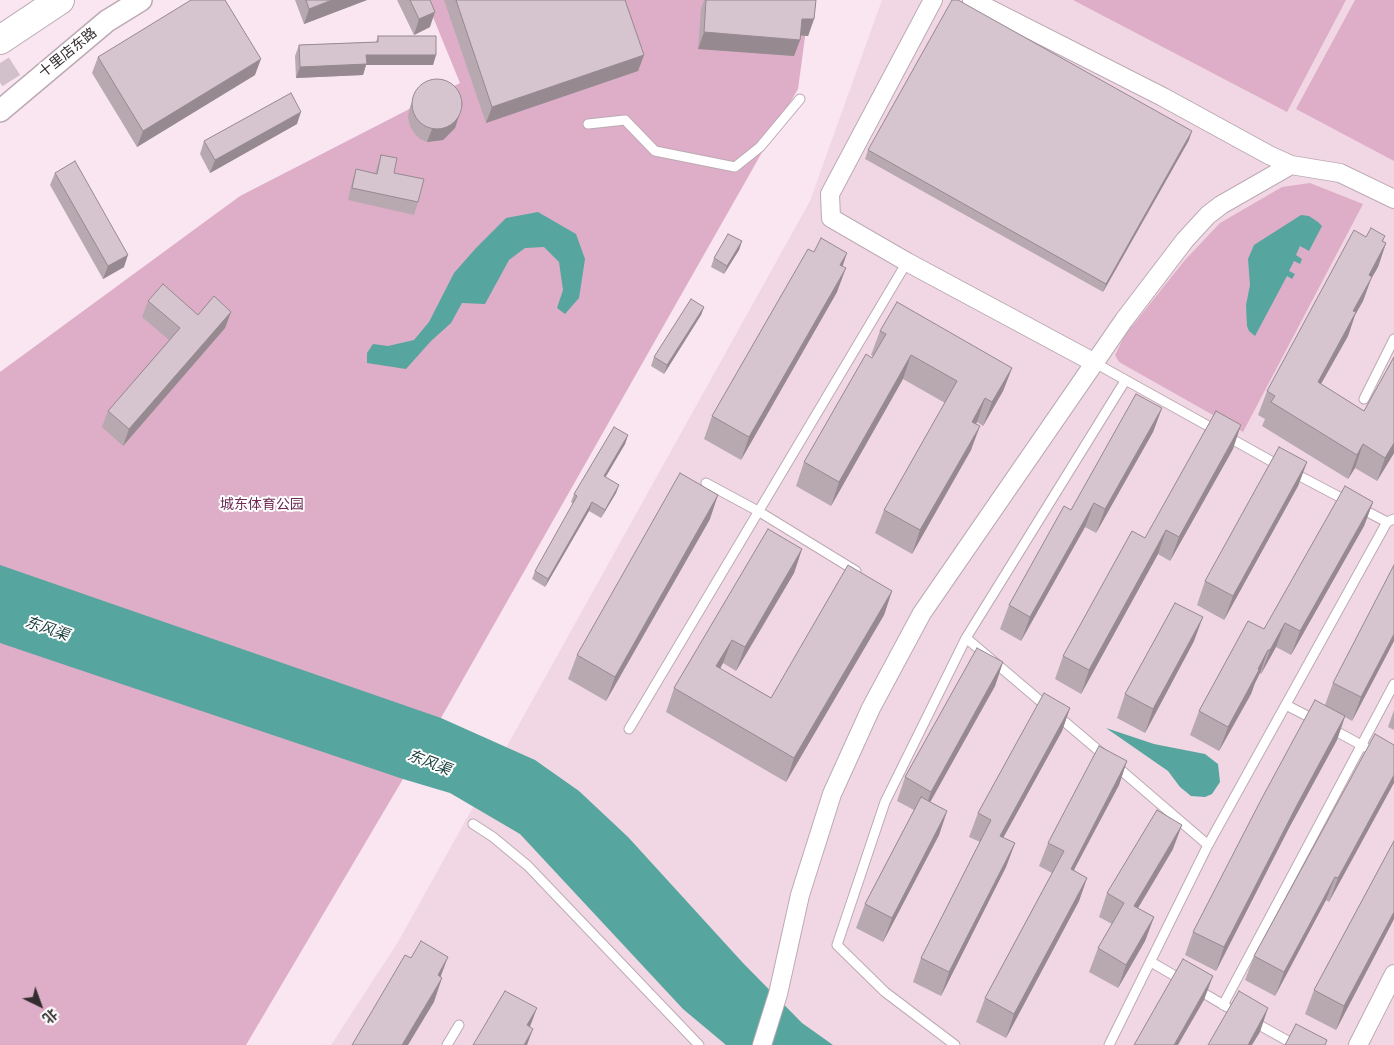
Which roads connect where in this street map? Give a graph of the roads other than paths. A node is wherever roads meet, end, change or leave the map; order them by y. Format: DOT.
graph roads {
  1 [pos="60,0"];
  2 [pos="141,0"];
  3 [pos="933,0"];
  4 [pos="972,0"];
  5 [pos="0,40"];
  6 [pos="800,99"];
  7 [pos="0,111"];
  8 [pos="588,124"];
  9 [pos="1291,165"];
  10 [pos="1394,199"];
  11 [pos="907,262"];
  12 [pos="1394,339"];
  13 [pos="1094,363"];
  14 [pos="1125,381"];
  15 [pos="1364,399"];
  16 [pos="706,482"];
  17 [pos="758,511"];
  18 [pos="1390,520"];
  19 [pos="864,576"];
  20 [pos="966,638"];
  21 [pos="1394,684"];
  22 [pos="1286,705"];
  23 [pos="629,729"];
  24 [pos="1365,747"];
  25 [pos="473,824"];
  26 [pos="1208,845"];
  27 [pos="1151,962"];
  28 [pos="1394,974"];
  29 [pos="1222,1005"];
  30 [pos="459,1025"];
  31 [pos="447,1045"];
  32 [pos="699,1045"];
  33 [pos="762,1045"];
  34 [pos="955,1045"];
  35 [pos="1108,1045"];
  36 [pos="1295,1045"];
  37 [pos="1358,1045"];
  1 -- 5 [label="highway"];
  2 -- 7 [label="street, 十里店东路"];
  3 -- 11 [label="street"];
  4 -- 9 [label="street"];
  6 -- 8 [label="lane"];
  9 -- 10 [label="street"];
  9 -- 13 [label="street"];
  11 -- 13 [label="street"];
  11 -- 17 [label="lane"];
  12 -- 15 [label="lane"];
  13 -- 14 [label="lane"];
  13 -- 33 [label="street"];
  14 -- 18 [label="lane"];
  14 -- 20 [label="lane"];
  16 -- 17 [label="lane"];
  17 -- 19 [label="lane"];
  17 -- 23 [label="lane"];
  18 -- 22 [label="lane"];
  20 -- 26 [label="lane"];
  20 -- 34 [label="lane"];
  21 -- 24 [label="lane"];
  22 -- 24 [label="lane"];
  22 -- 26 [label="lane"];
  24 -- 29 [label="lane"];
  25 -- 32 [label="lane"];
  26 -- 27 [label="lane"];
  27 -- 29 [label="lane"];
  27 -- 35 [label="lane"];
  28 -- 37 [label="street"];
  29 -- 36 [label="lane"];
  30 -- 31 [label="lane"];
}
